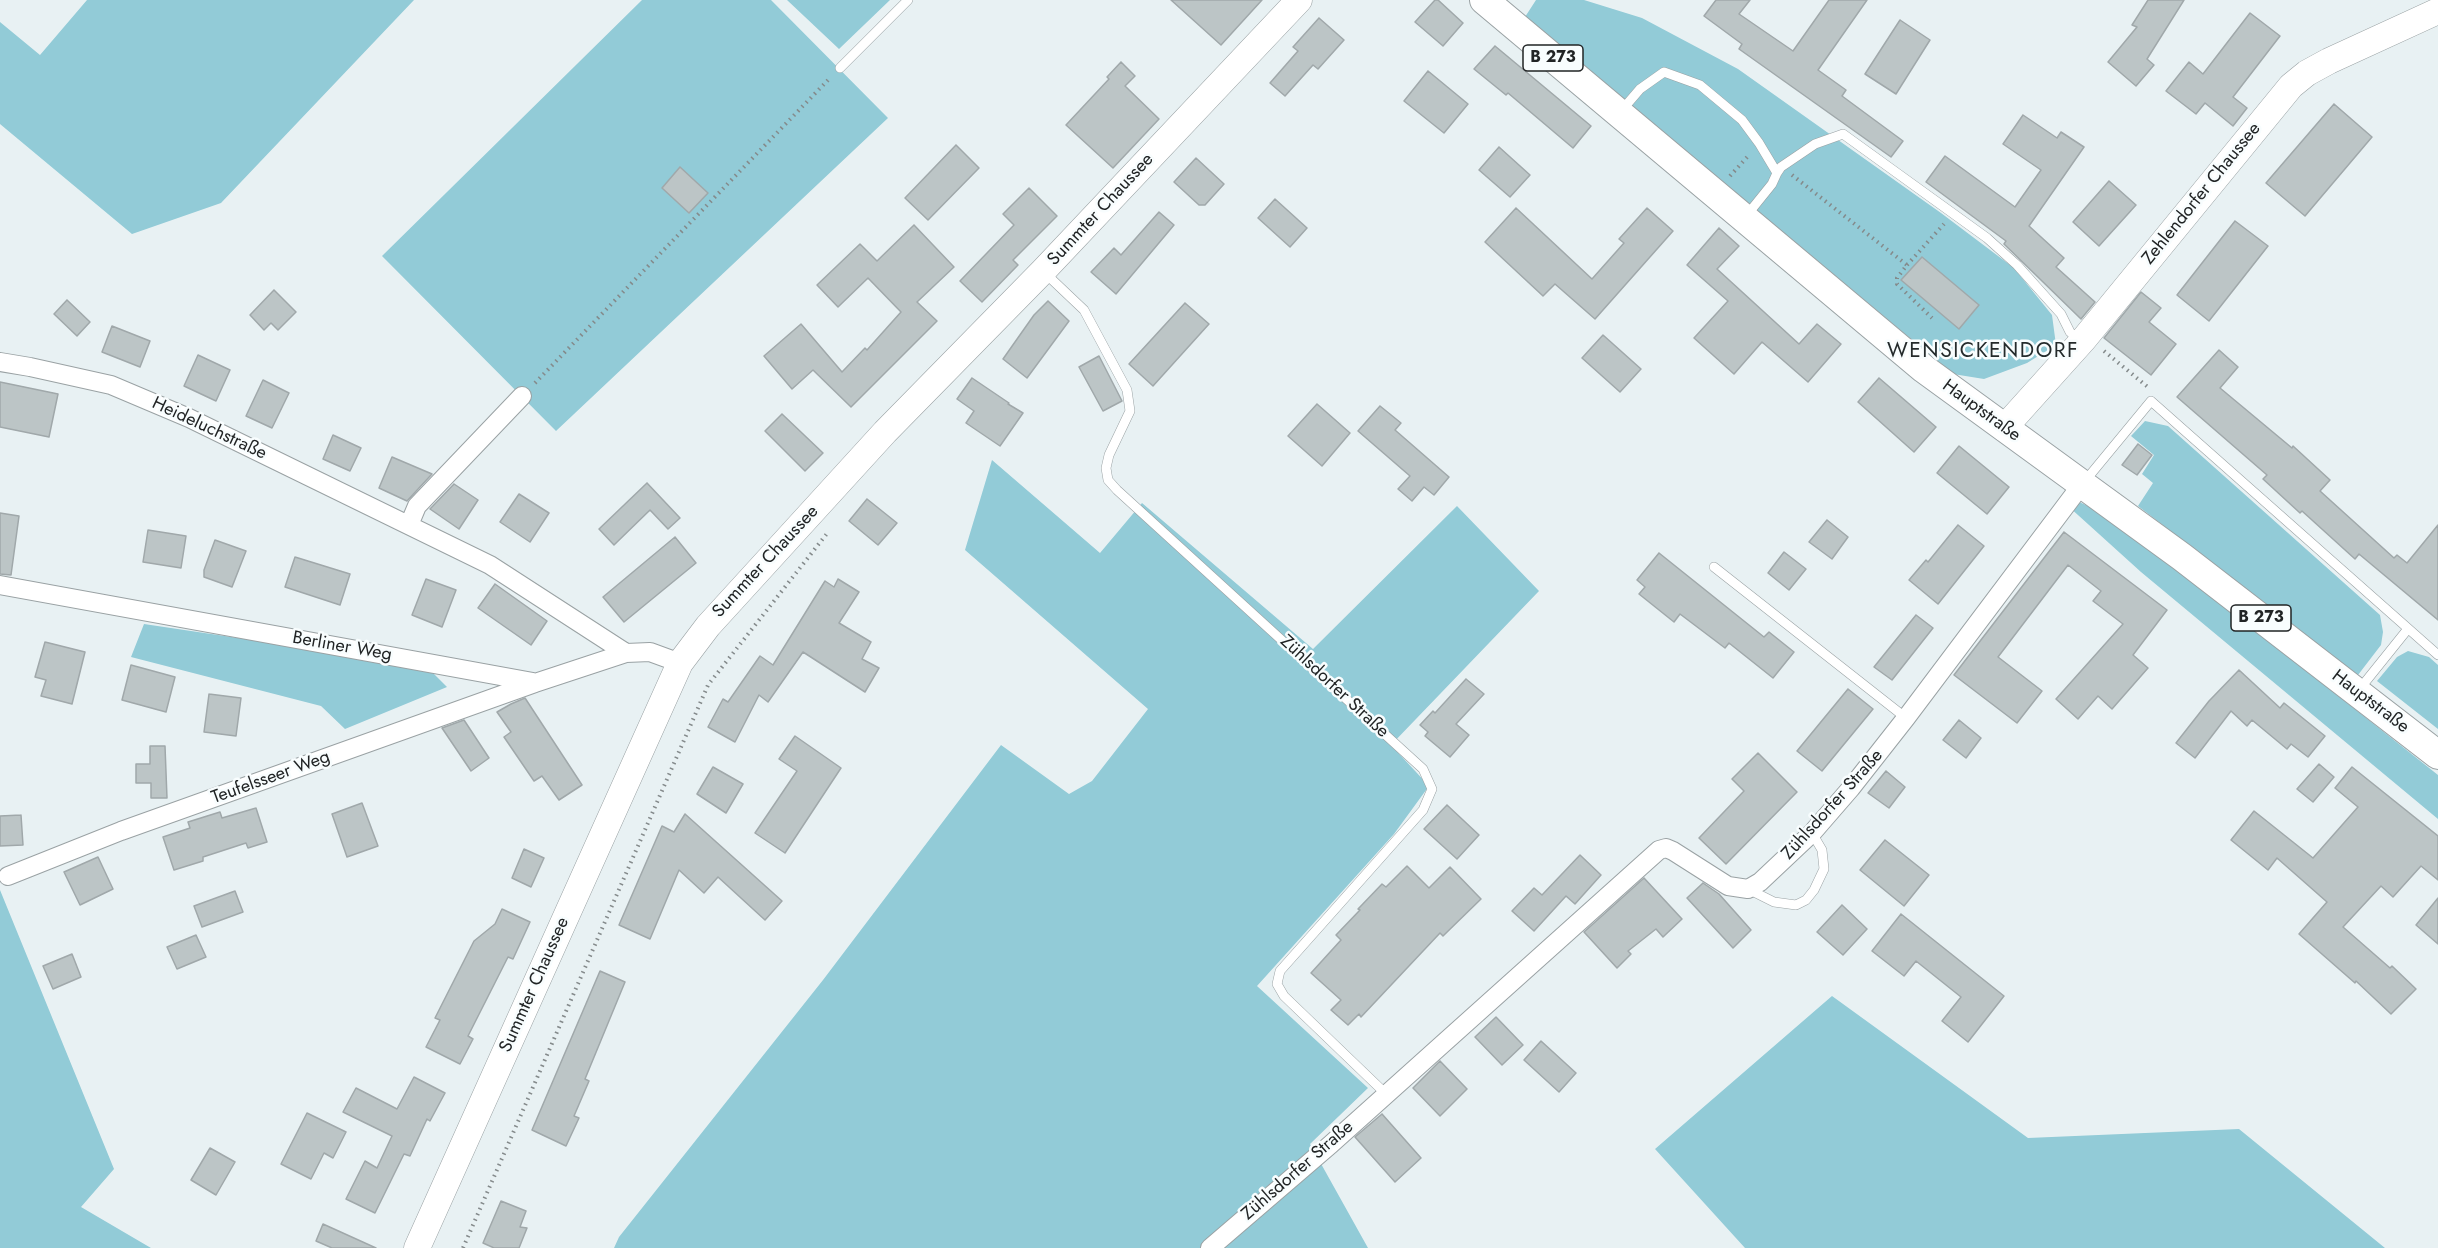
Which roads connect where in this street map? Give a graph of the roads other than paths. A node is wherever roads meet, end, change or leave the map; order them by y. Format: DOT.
graph roads {
  1 [pos="908,0"];
  2 [pos="1299,0"];
  3 [pos="1484,0"];
  4 [pos="2438,11"];
  5 [pos="840,68"];
  6 [pos="1619,114"];
  7 [pos="1779,170"];
  8 [pos="1744,219"];
  9 [pos="1043,271"];
  10 [pos="2090,342"];
  11 [pos="0,362"];
  12 [pos="522,396"];
  13 [pos="2004,428"];
  14 [pos="2082,484"];
  15 [pos="409,525"];
  16 [pos="1714,567"];
  17 [pos="0,585"];
  18 [pos="2407,630"];
  19 [pos="626,653"];
  20 [pos="2438,655"];
  21 [pos="680,663"];
  22 [pos="535,682"];
  23 [pos="2357,692"];
  24 [pos="1906,718"];
  25 [pos="2438,755"];
  26 [pos="1812,833"];
  27 [pos="8,876"];
  28 [pos="1748,889"];
  29 [pos="1386,1093"];
  30 [pos="417,1248"];
  31 [pos="1210,1248"];
  1 -- 5 [label="lane"];
  2 -- 9 [label="main road, Summter Chaussee"];
  3 -- 6 [label="main road, Hauptstraße / B 273"];
  4 -- 10 [label="main road, Zehlendorfer Chaussee"];
  6 -- 7 [label="lane"];
  6 -- 8 [label="main road, Hauptstraße / B 273"];
  7 -- 8 [label="lane"];
  7 -- 10 [label="lane"];
  8 -- 13 [label="main road, Hauptstraße / B 273"];
  9 -- 21 [label="main road, Summter Chaussee"];
  9 -- 29 [label="lane, Zühlsdorfer Straße"];
  10 -- 13 [label="main road, Zehlendorfer Chaussee"];
  11 -- 15 [label="street, Heideluchstraße"];
  12 -- 15 [label="street"];
  13 -- 14 [label="main road, Hauptstraße / B 273"];
  14 -- 18 [label="lane"];
  14 -- 23 [label="main road, Hauptstraße / B 273"];
  14 -- 24 [label="street, Zühlsdorfer Straße"];
  15 -- 19 [label="street, Heideluchstraße"];
  16 -- 24 [label="lane"];
  17 -- 22 [label="street, Berliner Weg"];
  18 -- 20 [label="lane"];
  18 -- 23 [label="lane"];
  19 -- 21 [label="street, Berliner Weg"];
  19 -- 22 [label="street, Berliner Weg"];
  21 -- 30 [label="main road, Summter Chaussee"];
  22 -- 27 [label="street, Teufelsseer Weg"];
  23 -- 25 [label="main road, Hauptstraße / B 273"];
  24 -- 26 [label="street, Zühlsdorfer Straße"];
  26 -- 28 [label="street, Zühlsdorfer Straße"];
  26 -- 28 [label="lane"];
  28 -- 29 [label="street, Zühlsdorfer Straße"];
  29 -- 31 [label="street, Zühlsdorfer Straße"];
}
